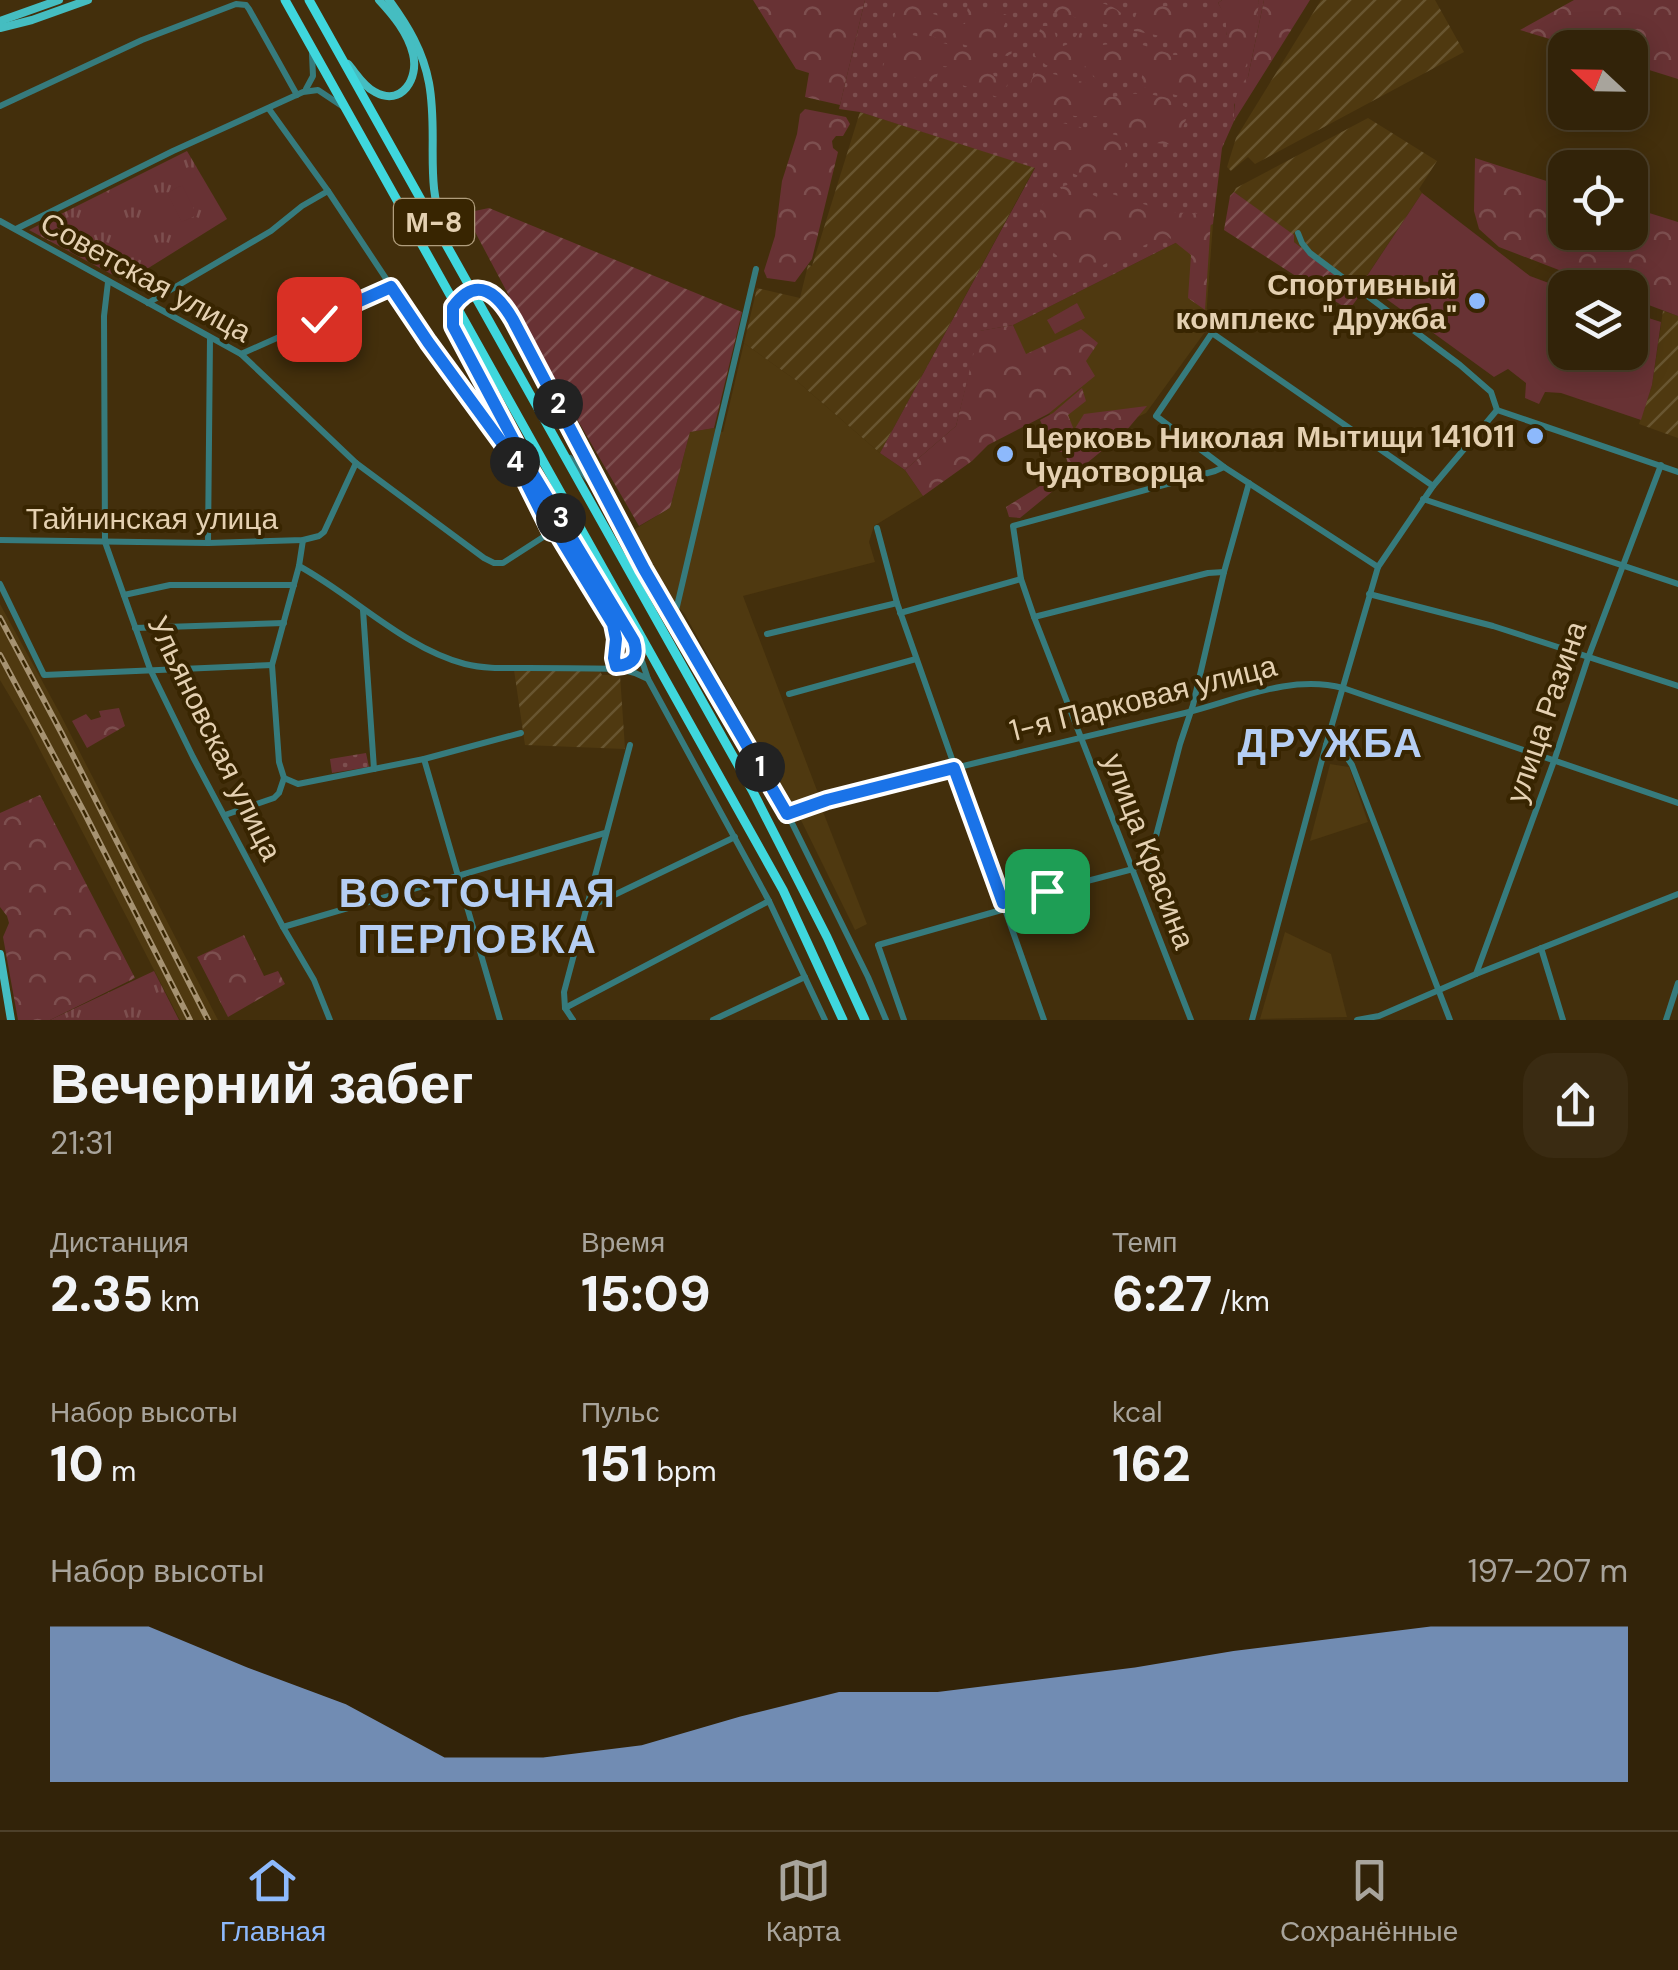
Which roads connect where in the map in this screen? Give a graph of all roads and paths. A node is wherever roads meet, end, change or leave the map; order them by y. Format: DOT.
graph roads {
  1 [pos="46,0"];
  2 [pos="58,0"];
  3 [pos="73,0"];
  4 [pos="88,0"];
  5 [pos="285,0"];
  6 [pos="309,0"];
  7 [pos="380,0"];
  8 [pos="389,0"];
  9 [pos="0,24"];
  10 [pos="312,47"];
  11 [pos="337,50"];
  12 [pos="300,93"];
  13 [pos="0,106"];
  14 [pos="269,108"];
  15 [pos="347,110"];
  16 [pos="328,191"];
  17 [pos="0,221"];
  18 [pos="15,230"];
  19 [pos="1298,233"];
  20 [pos="455,259"];
  21 [pos="756,270"];
  22 [pos="108,282"];
  23 [pos="391,287"];
  24 [pos="148,304"];
  25 [pos="210,338"];
  26 [pos="241,354"];
  27 [pos="1497,410"];
  28 [pos="558,443"];
  29 [pos="356,463"];
  30 [pos="1660,465"];
  31 [pos="1224,467"];
  32 [pos="1678,472"];
  33 [pos="1248,483"];
  34 [pos="1433,486"];
  35 [pos="1424,499"];
  36 [pos="556,509"];
  37 [pos="877,528"];
  38 [pos="551,532"];
  39 [pos="0,540"];
  40 [pos="303,540"];
  41 [pos="104,542"];
  42 [pos="208,543"];
  43 [pos="590,543"];
  44 [pos="1623,564"];
  45 [pos="299,565"];
  46 [pos="1378,568"];
  47 [pos="644,569"];
  48 [pos="1224,572"];
  49 [pos="1021,579"];
  50 [pos="0,584"];
  51 [pos="1678,584"];
  52 [pos="294,585"];
  53 [pos="680,590"];
  54 [pos="124,594"];
  55 [pos="1369,594"];
  56 [pos="622,600"];
  57 [pos="663,602"];
  58 [pos="896,603"];
  59 [pos="363,609"];
  60 [pos="900,612"];
  61 [pos="1034,617"];
  62 [pos="674,621"];
  63 [pos="284,624"];
  64 [pos="135,628"];
  65 [pos="766,634"];
  66 [pos="634,641"];
  67 [pos="637,650"];
  68 [pos="1588,658"];
  69 [pos="916,660"];
  70 [pos="272,665"];
  71 [pos="618,667"];
  72 [pos="150,669"];
  73 [pos="648,679"];
  74 [pos="1678,686"];
  75 [pos="1343,688"];
  76 [pos="790,694"];
  77 [pos="1189,712"];
  78 [pos="521,733"];
  79 [pos="1080,736"];
  80 [pos="630,745"];
  81 [pos="1326,745"];
  82 [pos="424,758"];
  83 [pos="1554,761"];
  84 [pos="954,768"];
  85 [pos="374,769"];
  86 [pos="284,778"];
  87 [pos="1678,803"];
  88 [pos="225,814"];
  89 [pos="787,814"];
  90 [pos="605,833"];
  91 [pos="735,836"];
  92 [pos="1133,869"];
  93 [pos="457,874"];
  94 [pos="1678,894"];
  95 [pos="769,901"];
  96 [pos="1004,906"];
  97 [pos="584,910"];
  98 [pos="283,926"];
  99 [pos="1541,948"];
  100 [pos="0,954"];
  101 [pos="1476,974"];
  102 [pos="805,977"];
  103 [pos="1678,983"];
  104 [pos="1438,990"];
  105 [pos="565,1008"];
  106 [pos="11,1020"];
  107 [pos="330,1020"];
  108 [pos="500,1020"];
  109 [pos="573,1020"];
  110 [pos="714,1020"];
  111 [pos="825,1020"];
  112 [pos="844,1020"];
  113 [pos="865,1020"];
  114 [pos="886,1020"];
  115 [pos="904,1020"];
  116 [pos="1044,1020"];
  117 [pos="1190,1020"];
  118 [pos="1252,1020"];
  119 [pos="1357,1020"];
  120 [pos="1450,1020"];
  121 [pos="1563,1020"];
  122 [pos="1666,1020"];
  1 -- 9 [label="main road"];
  2 -- 9 [label="main road"];
  3 -- 9 [label="main road"];
  4 -- 9 [label="main road"];
  5 -- 10 [label="highway, М-8"];
  6 -- 11 [label="highway, М-8"];
  7 -- 11 [label="main road"];
  8 -- 20 [label="main road"];
  10 -- 12 [label="street"];
  10 -- 15 [label="highway, М-8"];
  11 -- 20 [label="highway, М-8"];
  12 -- 13 [label="street"];
  12 -- 14 [label="street"];
  12 -- 15 [label="street"];
  14 -- 16 [label="street"];
  14 -- 18 [label="street"];
  15 -- 43 [label="highway, М-8"];
  16 -- 23 [label="street"];
  16 -- 24 [label="street"];
  17 -- 18 [label="street, Советская улица"];
  18 -- 22 [label="street, Советская улица"];
  19 -- 27 [label="street"];
  20 -- 28 [label="highway, М-8"];
  21 -- 53 [label="street"];
  22 -- 24 [label="street, Советская улица"];
  22 -- 41 [label="street, Ульяновская улица"];
  23 -- 26 [label="street"];
  23 -- 38 [label="street"];
  24 -- 25 [label="street, Советская улица"];
  25 -- 26 [label="street, Советская улица"];
  25 -- 42 [label="street"];
  26 -- 29 [label="street, Советская улица"];
  27 -- 30 [label="street"];
  27 -- 34 [label="street"];
  28 -- 47 [label="street"];
  28 -- 113 [label="highway, М-8"];
  29 -- 38 [label="street, Советская улица"];
  29 -- 40 [label="street"];
  30 -- 32 [label="street"];
  30 -- 44 [label="street, улица Разина"];
  31 -- 33 [label="street"];
  31 -- 34 [label="street"];
  31 -- 49 [label="street, улица Красина"];
  33 -- 46 [label="street"];
  33 -- 48 [label="street"];
  34 -- 35 [label="street"];
  35 -- 44 [label="street"];
  35 -- 46 [label="street"];
  36 -- 43 [label="street"];
  36 -- 47 [label="street, bridge"];
  36 -- 66 [label="street"];
  37 -- 58 [label="street"];
  38 -- 71 [label="street"];
  39 -- 41 [label="street, Тайнинская улица"];
  40 -- 42 [label="street, Тайнинская улица"];
  40 -- 45 [label="street"];
  41 -- 42 [label="street, Тайнинская улица"];
  41 -- 54 [label="street, Ульяновская улица"];
  43 -- 56 [label="highway, М-8"];
  44 -- 51 [label="street"];
  44 -- 68 [label="street, улица Разина"];
  45 -- 52 [label="street"];
  45 -- 59 [label="street"];
  46 -- 55 [label="street"];
  47 -- 57 [label="street"];
  48 -- 61 [label="street"];
  48 -- 77 [label="street"];
  49 -- 60 [label="street"];
  49 -- 61 [label="street, улица Красина"];
  50 -- 72 [label="street"];
  52 -- 54 [label="street"];
  52 -- 63 [label="street"];
  53 -- 57 [label="street"];
  53 -- 62 [label="street"];
  54 -- 64 [label="street, Ульяновская улица"];
  55 -- 68 [label="street"];
  55 -- 75 [label="street"];
  56 -- 66 [label="street"];
  56 -- 112 [label="highway, М-8"];
  57 -- 62 [label="street"];
  58 -- 60 [label="street"];
  58 -- 65 [label="street"];
  59 -- 71 [label="street"];
  59 -- 85 [label="street"];
  60 -- 69 [label="street"];
  61 -- 79 [label="street, улица Красина"];
  62 -- 89 [label="street"];
  63 -- 64 [label="street"];
  63 -- 70 [label="street"];
  64 -- 72 [label="street, Ульяновская улица"];
  66 -- 67 [label="street"];
  67 -- 71 [label="street"];
  67 -- 73 [label="street"];
  68 -- 74 [label="street"];
  68 -- 83 [label="street, улица Разина"];
  69 -- 76 [label="street"];
  69 -- 84 [label="street"];
  70 -- 72 [label="street"];
  70 -- 86 [label="street"];
  71 -- 73 [label="street"];
  72 -- 88 [label="street, Ульяновская улица"];
  73 -- 91 [label="street"];
  75 -- 77 [label="street, 1-я Парковая улица"];
  75 -- 81 [label="street"];
  75 -- 83 [label="street, 1-я Парковая улица"];
  77 -- 79 [label="street, 1-я Парковая улица"];
  77 -- 92 [label="street"];
  78 -- 82 [label="street"];
  79 -- 84 [label="street, 1-я Парковая улица"];
  79 -- 92 [label="street, улица Красина"];
  80 -- 90 [label="street"];
  81 -- 104 [label="street"];
  81 -- 118 [label="street"];
  82 -- 85 [label="street"];
  82 -- 93 [label="street"];
  83 -- 87 [label="street, 1-я Парковая улица"];
  83 -- 101 [label="street, улица Разина"];
  84 -- 89 [label="street, 1-я Парковая улица"];
  84 -- 96 [label="street"];
  85 -- 86 [label="street"];
  86 -- 88 [label="street"];
  88 -- 98 [label="street, Ульяновская улица"];
  89 -- 114 [label="street"];
  90 -- 93 [label="street"];
  90 -- 97 [label="street"];
  91 -- 95 [label="street"];
  91 -- 97 [label="street"];
  92 -- 96 [label="street"];
  92 -- 117 [label="street, улица Красина"];
  93 -- 98 [label="street"];
  93 -- 108 [label="street"];
  94 -- 99 [label="street"];
  95 -- 102 [label="street"];
  95 -- 105 [label="street"];
  96 -- 115 [label="street"];
  96 -- 116 [label="street"];
  97 -- 105 [label="street"];
  98 -- 107 [label="street, Ульяновская улица"];
  99 -- 101 [label="street"];
  99 -- 121 [label="street"];
  100 -- 106 [label="main road"];
  101 -- 104 [label="street"];
  102 -- 110 [label="street"];
  102 -- 111 [label="street"];
  103 -- 122 [label="street"];
  104 -- 119 [label="street"];
  104 -- 120 [label="street"];
  105 -- 109 [label="street"];
}
